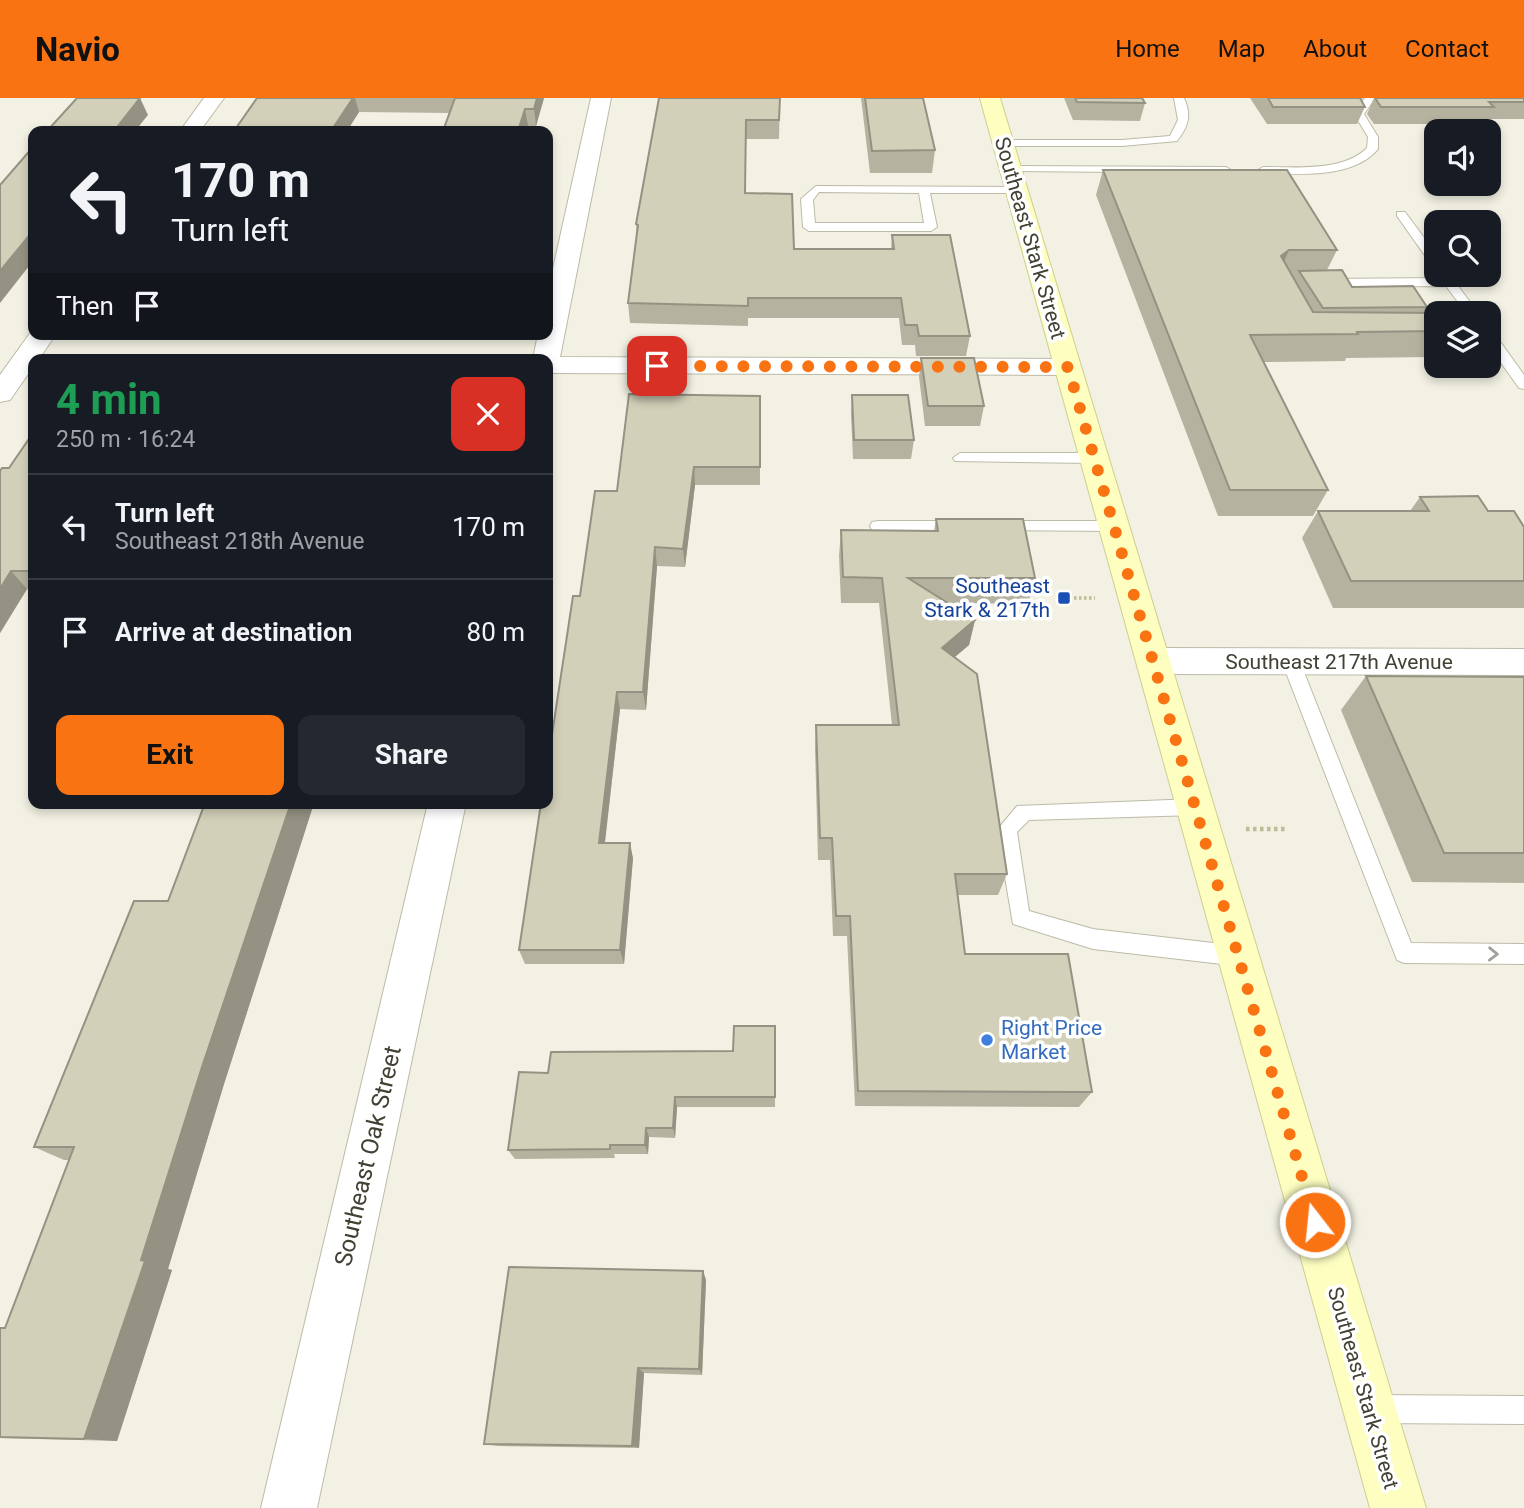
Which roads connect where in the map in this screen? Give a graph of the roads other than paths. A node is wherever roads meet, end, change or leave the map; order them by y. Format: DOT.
graph roads {
  1 [pos="214,98"];
  2 [pos="601,98"];
  3 [pos="990,98"];
  4 [pos="1179,98"];
  5 [pos="1370,98"];
  6 [pos="194,126"];
  7 [pos="1010,167"];
  8 [pos="1239,170"];
  9 [pos="1252,170"];
  10 [pos="925,190"];
  11 [pos="1401,214"];
  12 [pos="1424,246"];
  13 [pos="1424,279"];
  14 [pos="1304,283"];
  15 [pos="553,326"];
  16 [pos="38,340"];
  17 [pos="1501,353"];
  18 [pos="18,365"];
  19 [pos="553,365"];
  20 [pos="1068,367"];
  21 [pos="1524,385"];
  22 [pos="0,394"];
  23 [pos="960,458"];
  24 [pos="1094,458"];
  25 [pos="878,526"];
  26 [pos="1114,526"];
  27 [pos="1153,661"];
  28 [pos="1291,662"];
  29 [pos="1524,662"];
  30 [pos="1195,807"];
  31 [pos="446,809"];
  32 [pos="1524,954"];
  33 [pos="1239,956"];
  34 [pos="1369,1409"];
  35 [pos="1524,1410"];
  36 [pos="289,1508"];
  37 [pos="1398,1508"];
  1 -- 6 [label="street"];
  2 -- 15 [label="street"];
  3 -- 7 [label="main road, Southeast Stark Street"];
  4 -- 7 [label="lane"];
  5 -- 9 [label="lane"];
  7 -- 8 [label="lane"];
  7 -- 10 [label="lane"];
  7 -- 20 [label="main road, Southeast Stark Street"];
  10 -- 10 [label="lane"];
  11 -- 12 [label="lane"];
  13 -- 14 [label="lane"];
  16 -- 18 [label="street"];
  17 -- 21 [label="lane"];
  18 -- 22 [label="street"];
  19 -- 20 [label="street"];
  20 -- 24 [label="main road, Southeast Stark Street"];
  23 -- 24 [label="lane"];
  24 -- 26 [label="main road, Southeast Stark Street"];
  25 -- 26 [label="lane"];
  26 -- 27 [label="main road, Southeast Stark Street"];
  27 -- 28 [label="street, Southeast 217th Avenue"];
  27 -- 30 [label="main road, Southeast Stark Street"];
  28 -- 29 [label="street, Southeast 217th Avenue"];
  28 -- 32 [label="lane, one-way"];
  30 -- 33 [label="main road, Southeast Stark Street"];
  30 -- 33 [label="lane"];
  31 -- 36 [label="street, Southeast Oak Street"];
  33 -- 34 [label="main road, Southeast Stark Street"];
  34 -- 35 [label="lane"];
  34 -- 37 [label="main road, Southeast Stark Street"];
}
